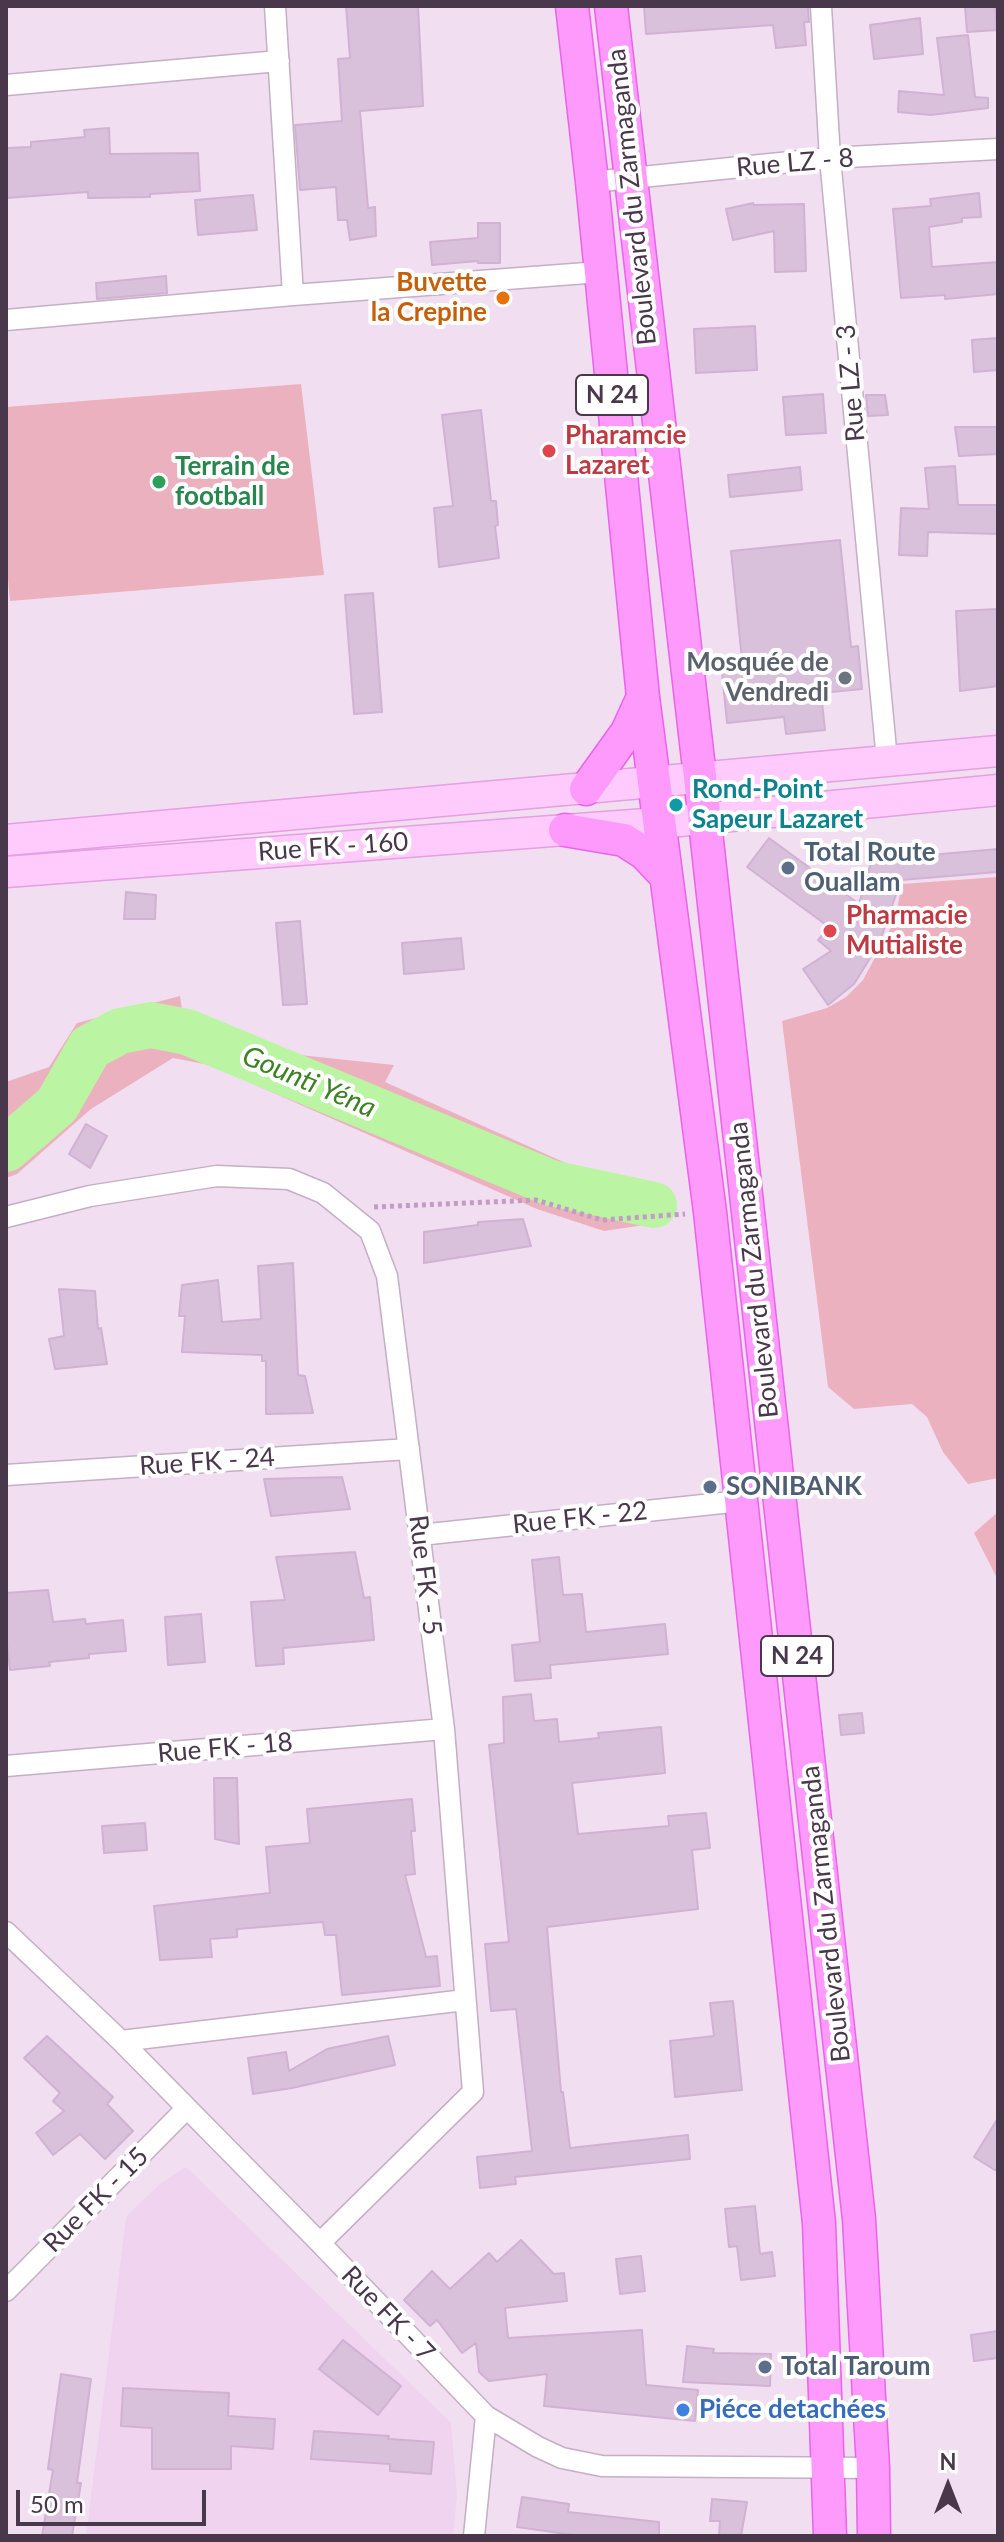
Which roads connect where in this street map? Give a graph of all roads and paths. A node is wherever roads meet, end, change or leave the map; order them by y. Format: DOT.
graph roads {
  1 [pos="275,6"];
  2 [pos="572,6"];
  3 [pos="611,6"];
  4 [pos="821,6"];
  5 [pos="279,61"];
  6 [pos="6,85"];
  7 [pos="998,149"];
  8 [pos="830,158"];
  9 [pos="631,178"];
  10 [pos="592,182"];
  11 [pos="600,272"];
  12 [pos="293,295"];
  13 [pos="6,320"];
  14 [pos="643,697"];
  15 [pos="998,751"];
  16 [pos="887,760"];
  17 [pos="700,777"];
  18 [pos="654,784"];
  19 [pos="586,789"];
  20 [pos="998,790"];
  21 [pos="703,817"];
  22 [pos="659,823"];
  23 [pos="565,830"];
  24 [pos="6,840"];
  25 [pos="6,872"];
  26 [pos="666,876"];
  27 [pos="343,1208"];
  28 [pos="710,1212"];
  29 [pos="6,1217"];
  30 [pos="409,1449"];
  31 [pos="6,1475"];
  32 [pos="741,1501"];
  33 [pos="420,1535"];
  34 [pos="804,1713"];
  35 [pos="763,1715"];
  36 [pos="444,1729"];
  37 [pos="6,1766"];
  38 [pos="6,1932"];
  39 [pos="465,2000"];
  40 [pos="121,2041"];
  41 [pos="187,2108"];
  42 [pos="320,2243"];
  43 [pos="6,2291"];
  44 [pos="486,2416"];
  45 [pos="829,2468"];
  46 [pos="873,2468"];
  47 [pos="474,2536"];
  48 [pos="830,2536"];
  49 [pos="874,2536"];
  1 -- 5 [label="street"];
  2 -- 10 [label="main road, Boulevard du Zarmaganda / N 24"];
  3 -- 9 [label="main road, Boulevard du Zarmaganda / N 24"];
  4 -- 8 [label="street, Rue LZ - 3"];
  5 -- 6 [label="street"];
  5 -- 12 [label="street"];
  7 -- 8 [label="street, Rue LZ - 8"];
  8 -- 9 [label="street, Rue LZ - 8"];
  8 -- 16 [label="street, Rue LZ - 3"];
  9 -- 10 [label="street, Rue LZ - 8"];
  9 -- 17 [label="main road, Boulevard du Zarmaganda / N 24"];
  10 -- 11 [label="main road, Boulevard du Zarmaganda / N 24"];
  11 -- 12 [label="street"];
  11 -- 14 [label="main road, Boulevard du Zarmaganda / N 24"];
  12 -- 13 [label="street"];
  14 -- 18 [label="main road, Boulevard du Zarmaganda / N 24"];
  14 -- 19 [label="main road"];
  15 -- 16 [label="main road, Rue FK - 160"];
  16 -- 17 [label="main road, Rue FK - 160"];
  17 -- 18 [label="main road, Rue FK - 160"];
  17 -- 21 [label="main road, Boulevard du Zarmaganda / N 24"];
  18 -- 19 [label="main road, Rue FK - 160"];
  18 -- 22 [label="main road, Boulevard du Zarmaganda / N 24"];
  19 -- 24 [label="main road, Rue FK - 160"];
  20 -- 21 [label="main road, Rue FK - 160"];
  21 -- 22 [label="main road, Rue FK - 160"];
  21 -- 34 [label="main road, Boulevard du Zarmaganda / N 24"];
  22 -- 23 [label="main road, Rue FK - 160"];
  22 -- 26 [label="main road, Boulevard du Zarmaganda / N 24"];
  23 -- 25 [label="main road, Rue FK - 160"];
  23 -- 26 [label="main road"];
  26 -- 28 [label="main road, Boulevard du Zarmaganda / N 24"];
  27 -- 28 [label="path"];
  27 -- 29 [label="street, Rue FK - 5"];
  27 -- 30 [label="street, Rue FK - 5"];
  28 -- 32 [label="main road, Boulevard du Zarmaganda / N 24"];
  30 -- 31 [label="street, Rue FK - 24"];
  30 -- 33 [label="street, Rue FK - 5"];
  32 -- 33 [label="street, Rue FK - 22"];
  32 -- 35 [label="main road, Boulevard du Zarmaganda / N 24"];
  33 -- 36 [label="street, Rue FK - 5"];
  34 -- 35 [label="main road"];
  34 -- 46 [label="main road, Boulevard du Zarmaganda / N 24"];
  35 -- 45 [label="main road, Boulevard du Zarmaganda / N 24"];
  36 -- 37 [label="street, Rue FK - 18"];
  36 -- 39 [label="street, Rue FK - 5"];
  38 -- 40 [label="street, Rue FK - 7"];
  39 -- 40 [label="street"];
  39 -- 42 [label="street, Rue FK - 5"];
  40 -- 41 [label="street, Rue FK - 7"];
  41 -- 42 [label="street, Rue FK - 7"];
  41 -- 43 [label="street, Rue FK - 15"];
  42 -- 44 [label="street, Rue FK - 7"];
  44 -- 45 [label="street, Rue FK - 7"];
  44 -- 47 [label="street"];
  45 -- 46 [label="street, Rue FK - 7"];
  45 -- 48 [label="main road, Boulevard du Zarmaganda / N 24"];
  46 -- 49 [label="main road, Boulevard du Zarmaganda / N 24"];
}
